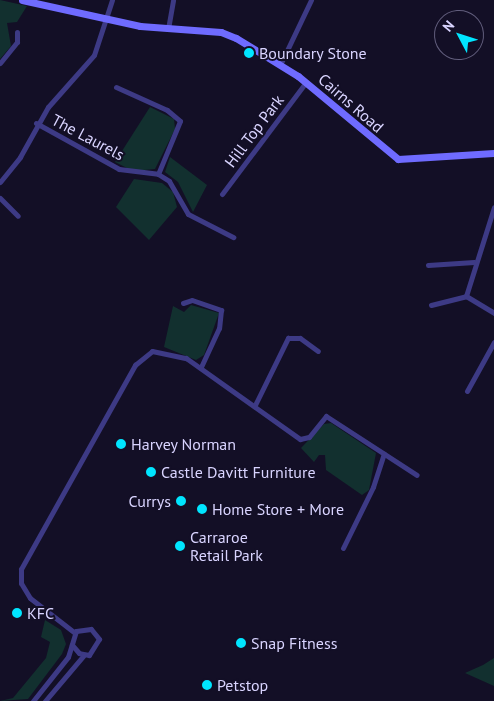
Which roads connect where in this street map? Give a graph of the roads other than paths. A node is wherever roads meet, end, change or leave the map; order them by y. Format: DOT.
graph roads {
  1 [pos="22,0"];
  2 [pos="112,0"];
  3 [pos="173,0"];
  4 [pos="310,0"];
  5 [pos="106,19"];
  6 [pos="168,30"];
  7 [pos="17,32"];
  8 [pos="0,63"];
  9 [pos="280,65"];
  10 [pos="306,82"];
  11 [pos="116,87"];
  12 [pos="36,123"];
  13 [pos="494,153"];
  14 [pos="158,174"];
  15 [pos="0,182"];
  16 [pos="222,194"];
  17 [pos="0,198"];
  18 [pos="494,207"];
  19 [pos="18,216"];
  20 [pos="233,238"];
  21 [pos="474,262"];
  22 [pos="428,265"];
  23 [pos="466,296"];
  24 [pos="183,303"];
  25 [pos="431,305"];
  26 [pos="494,313"];
  27 [pos="494,342"];
  28 [pos="318,350"];
  29 [pos="201,367"];
  30 [pos="467,391"];
  31 [pos="255,405"];
  32 [pos="384,454"];
  33 [pos="416,475"];
  34 [pos="343,548"];
  35 [pos="75,633"];
  36 [pos="72,645"];
  37 [pos="84,655"];
  38 [pos="34,701"];
  39 [pos="44,701"];
  1 -- 5 [label="street, Cairns Road"];
  2 -- 5 [label="street"];
  3 -- 6 [label="street"];
  4 -- 9 [label="street"];
  5 -- 6 [label="street, Cairns Road"];
  5 -- 12 [label="street"];
  6 -- 9 [label="street, Cairns Road"];
  7 -- 8 [label="street"];
  9 -- 10 [label="street, Cairns Road"];
  10 -- 13 [label="street, Cairns Road"];
  10 -- 16 [label="street, Hill Top Park"];
  11 -- 14 [label="street"];
  12 -- 14 [label="street, The Laurels"];
  12 -- 15 [label="street"];
  14 -- 20 [label="street"];
  17 -- 19 [label="street"];
  18 -- 21 [label="street"];
  21 -- 22 [label="street"];
  21 -- 23 [label="street"];
  23 -- 25 [label="street"];
  23 -- 26 [label="street"];
  24 -- 29 [label="street"];
  27 -- 30 [label="street"];
  28 -- 31 [label="street"];
  29 -- 31 [label="street"];
  29 -- 35 [label="street"];
  31 -- 32 [label="street"];
  32 -- 33 [label="street"];
  32 -- 34 [label="street"];
  35 -- 36 [label="street"];
  35 -- 37 [label="street"];
  36 -- 37 [label="street"];
  36 -- 38 [label="street"];
  37 -- 39 [label="street"];
}
